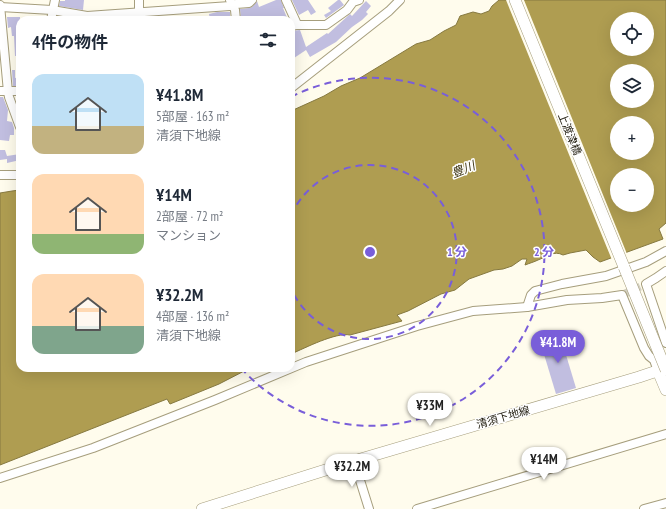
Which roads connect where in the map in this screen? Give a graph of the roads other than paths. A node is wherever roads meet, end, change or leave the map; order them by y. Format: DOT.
graph roads {
  1 [pos="55,0"];
  2 [pos="139,0"];
  3 [pos="252,0"];
  4 [pos="286,0"];
  5 [pos="400,0"];
  6 [pos="515,0"];
  7 [pos="355,1"];
  8 [pos="231,3"];
  9 [pos="0,7"];
  10 [pos="52,10"];
  11 [pos="51,16"];
  12 [pos="139,16"];
  13 [pos="235,16"];
  14 [pos="293,16"];
  15 [pos="295,25"];
  16 [pos="295,85"];
  17 [pos="4,92"];
  18 [pos="16,92"];
  19 [pos="16,116"];
  20 [pos="0,175"];
  21 [pos="16,175"];
  22 [pos="666,250"];
  23 [pos="625,268"];
  24 [pos="666,270"];
  25 [pos="527,307"];
  26 [pos="666,343"];
  27 [pos="295,367"];
  28 [pos="663,370"];
  29 [pos="282,372"];
  30 [pos="666,390"];
  31 [pos="666,434"];
  32 [pos="354,462"];
  33 [pos="0,478"];
  34 [pos="666,503"];
  35 [pos="202,509"];
  36 [pos="369,509"];
  37 [pos="417,509"];
  38 [pos="644,509"];
  1 -- 10 [label="street"];
  2 -- 12 [label="street"];
  3 -- 8 [label="street"];
  4 -- 14 [label="street"];
  5 -- 16 [label="street"];
  6 -- 23 [label="main road, 上渡津橋"];
  7 -- 15 [label="street"];
  8 -- 12 [label="street"];
  8 -- 13 [label="street"];
  9 -- 10 [label="street"];
  9 -- 17 [label="street"];
  10 -- 11 [label="street"];
  10 -- 12 [label="street"];
  17 -- 18 [label="street"];
  17 -- 19 [label="street"];
  20 -- 21 [label="street"];
  22 -- 23 [label="street"];
  23 -- 25 [label="street"];
  23 -- 28 [label="main road, 上渡津橋, bridge"];
  24 -- 26 [label="street"];
  25 -- 27 [label="street"];
  25 -- 28 [label="street"];
  28 -- 30 [label="main road, 上渡津橋"];
  28 -- 32 [label="main road, 清須下地線"];
  29 -- 33 [label="street"];
  31 -- 37 [label="street"];
  32 -- 35 [label="main road, 清須下地線"];
  32 -- 36 [label="street"];
  34 -- 38 [label="street"];
}
